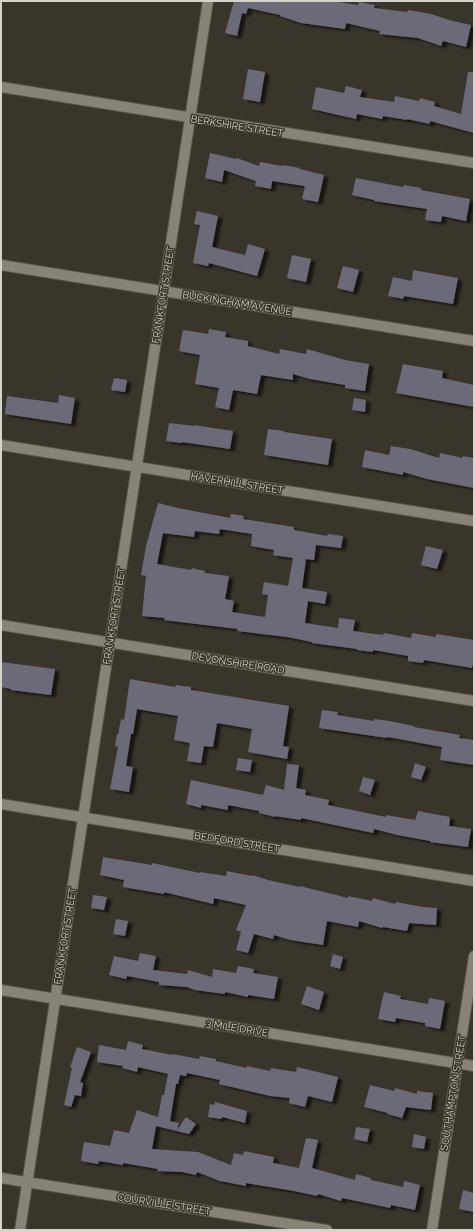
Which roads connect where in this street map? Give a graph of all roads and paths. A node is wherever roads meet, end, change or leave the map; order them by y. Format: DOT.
graph roads {
  1 [pos="208,1"];
  2 [pos="1,87"];
  3 [pos="190,118"];
  4 [pos="474,163"];
  5 [pos="1,265"];
  6 [pos="164,291"];
  7 [pos="474,341"];
  8 [pos="1,445"];
  9 [pos="137,467"];
  10 [pos="474,521"];
  11 [pos="1,625"];
  12 [pos="110,642"];
  13 [pos="474,701"];
  14 [pos="1,804"];
  15 [pos="83,818"];
  16 [pos="474,881"];
  17 [pos="474,956"];
  18 [pos="1,990"];
  19 [pos="56,999"];
  20 [pos="458,1063"];
  21 [pos="474,1066"];
  22 [pos="1,1178"];
  23 [pos="28,1182"];
  24 [pos="20,1230"];
  25 [pos="327,1230"];
  26 [pos="432,1230"];
  1 -- 3 [label="street, FRANKFORT STREET"];
  2 -- 3 [label="street, BERKSHIRE STREET"];
  3 -- 4 [label="street, BERKSHIRE STREET"];
  3 -- 6 [label="street, FRANKFORT STREET"];
  5 -- 6 [label="street, BUCKINGHAM AVENUE"];
  6 -- 7 [label="street, BUCKINGHAM AVENUE"];
  6 -- 9 [label="street, FRANKFORT STREET"];
  8 -- 9 [label="street, HAVERHILL STREET"];
  9 -- 10 [label="street, HAVERHILL STREET"];
  9 -- 12 [label="street, FRANKFORT STREET"];
  11 -- 12 [label="street, DEVONSHIRE ROAD"];
  12 -- 13 [label="street, DEVONSHIRE ROAD"];
  12 -- 15 [label="street, FRANKFORT STREET"];
  14 -- 15 [label="street, BEDFORD STREET"];
  15 -- 16 [label="street, BEDFORD STREET"];
  15 -- 19 [label="street, FRANKFORT STREET"];
  17 -- 20 [label="street, SOUTHAMPTON STREET"];
  18 -- 19 [label="street, 3 MILE DRIVE"];
  19 -- 20 [label="street, 3 MILE DRIVE"];
  19 -- 23 [label="street, FRANKFORT STREET"];
  20 -- 21 [label="street, 3 MILE DRIVE"];
  20 -- 26 [label="street, SOUTHAMPTON STREET"];
  22 -- 23 [label="street, COURVILLE STREET"];
  23 -- 24 [label="street, FRANKFORT STREET"];
  23 -- 25 [label="street, COURVILLE STREET"];
}
